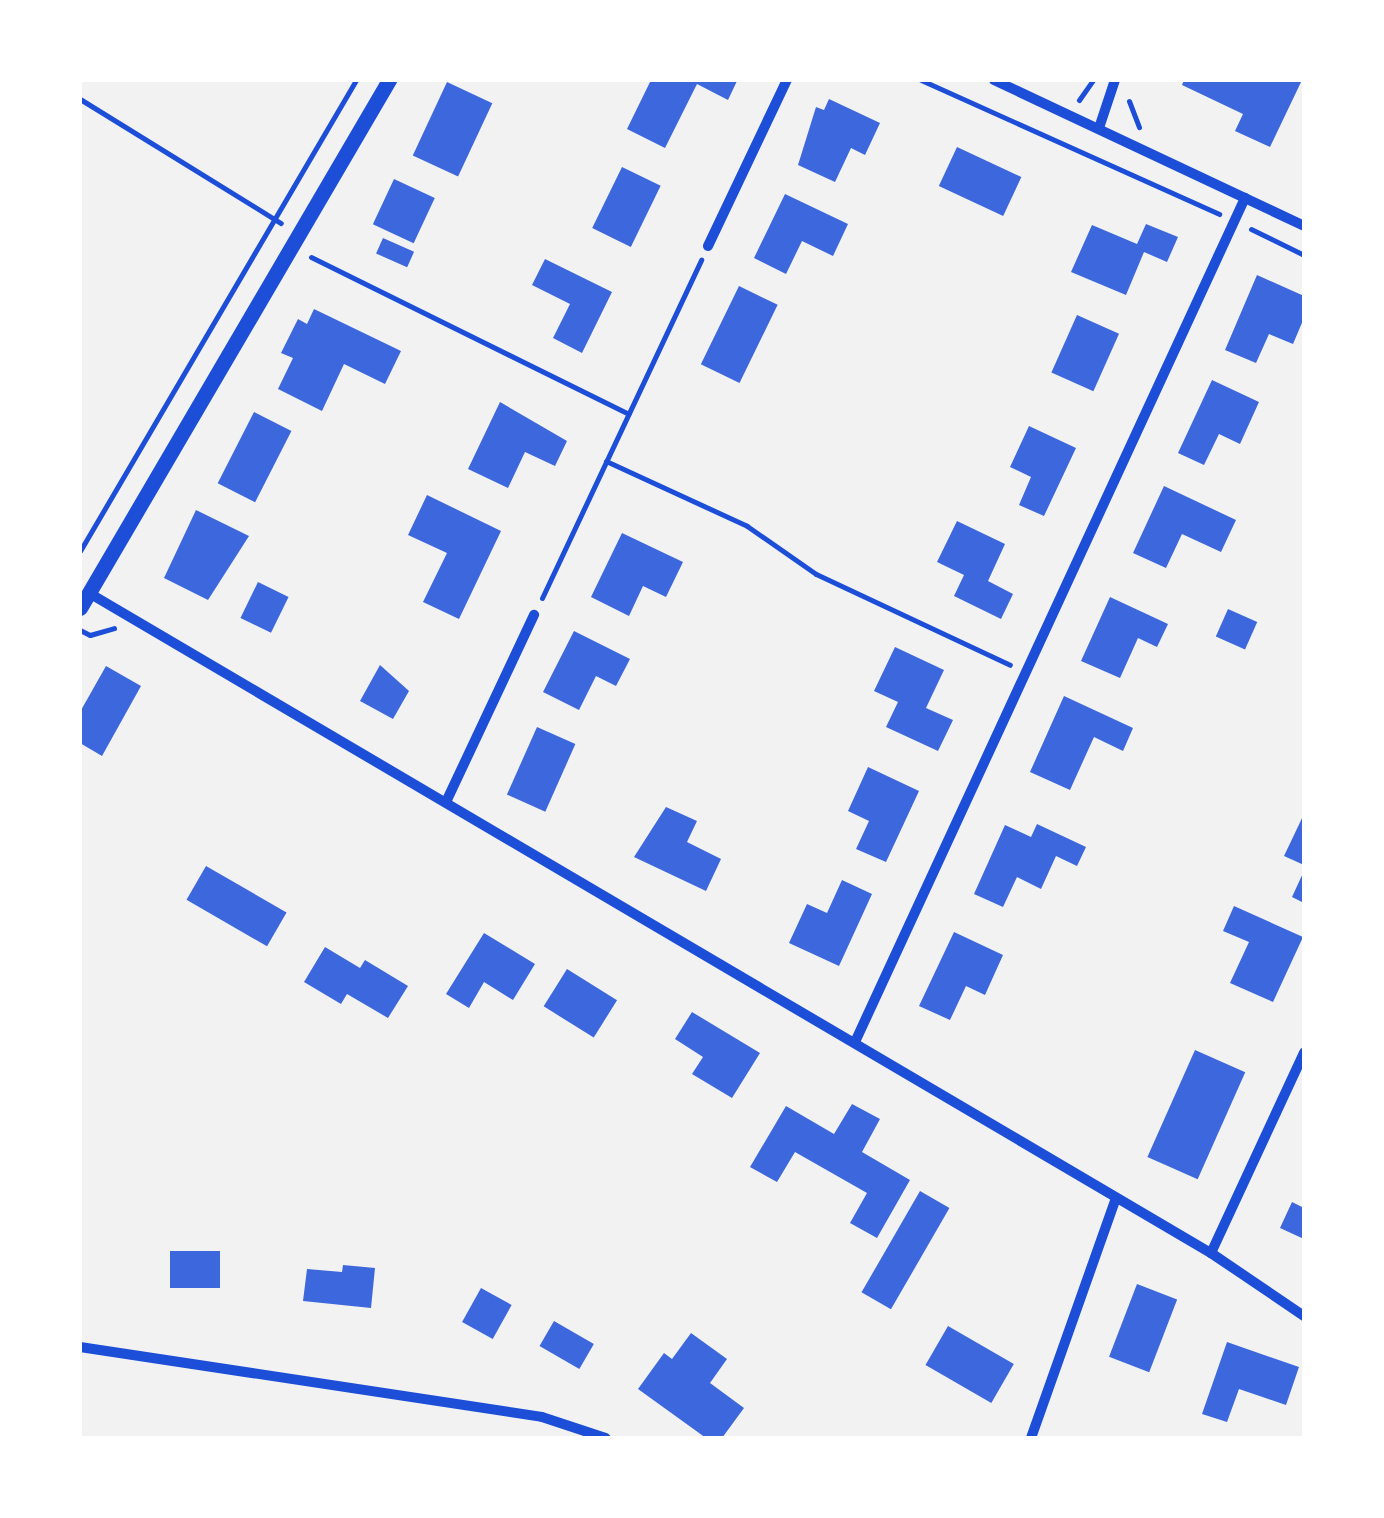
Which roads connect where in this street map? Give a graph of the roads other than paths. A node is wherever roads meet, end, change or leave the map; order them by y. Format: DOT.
graph roads {
  1 [pos="389,80"];
  2 [pos="788,80"];
  3 [pos="994,80"];
  4 [pos="1115,80"];
  5 [pos="1100,125"];
  6 [pos="1245,198"];
  7 [pos="1304,226"];
  8 [pos="708,246"];
  9 [pos="89,594"];
  10 [pos="80,608"];
  11 [pos="534,615"];
  12 [pos="446,802"];
  13 [pos="855,1042"];
  14 [pos="1304,1053"];
  15 [pos="1115,1201"];
  16 [pos="1211,1253"];
  17 [pos="1304,1316"];
  18 [pos="80,1347"];
  19 [pos="606,1438"];
  20 [pos="1031,1438"];
  1 -- 9 [label="street"];
  2 -- 8 [label="street"];
  3 -- 5 [label="street"];
  4 -- 5 [label="street"];
  5 -- 6 [label="street"];
  6 -- 7 [label="street"];
  6 -- 13 [label="street"];
  9 -- 10 [label="street"];
  9 -- 12 [label="street"];
  11 -- 12 [label="street"];
  12 -- 13 [label="street"];
  13 -- 15 [label="street"];
  14 -- 16 [label="street"];
  15 -- 16 [label="street"];
  15 -- 20 [label="street"];
  16 -- 17 [label="street"];
  18 -- 19 [label="street"];
}
